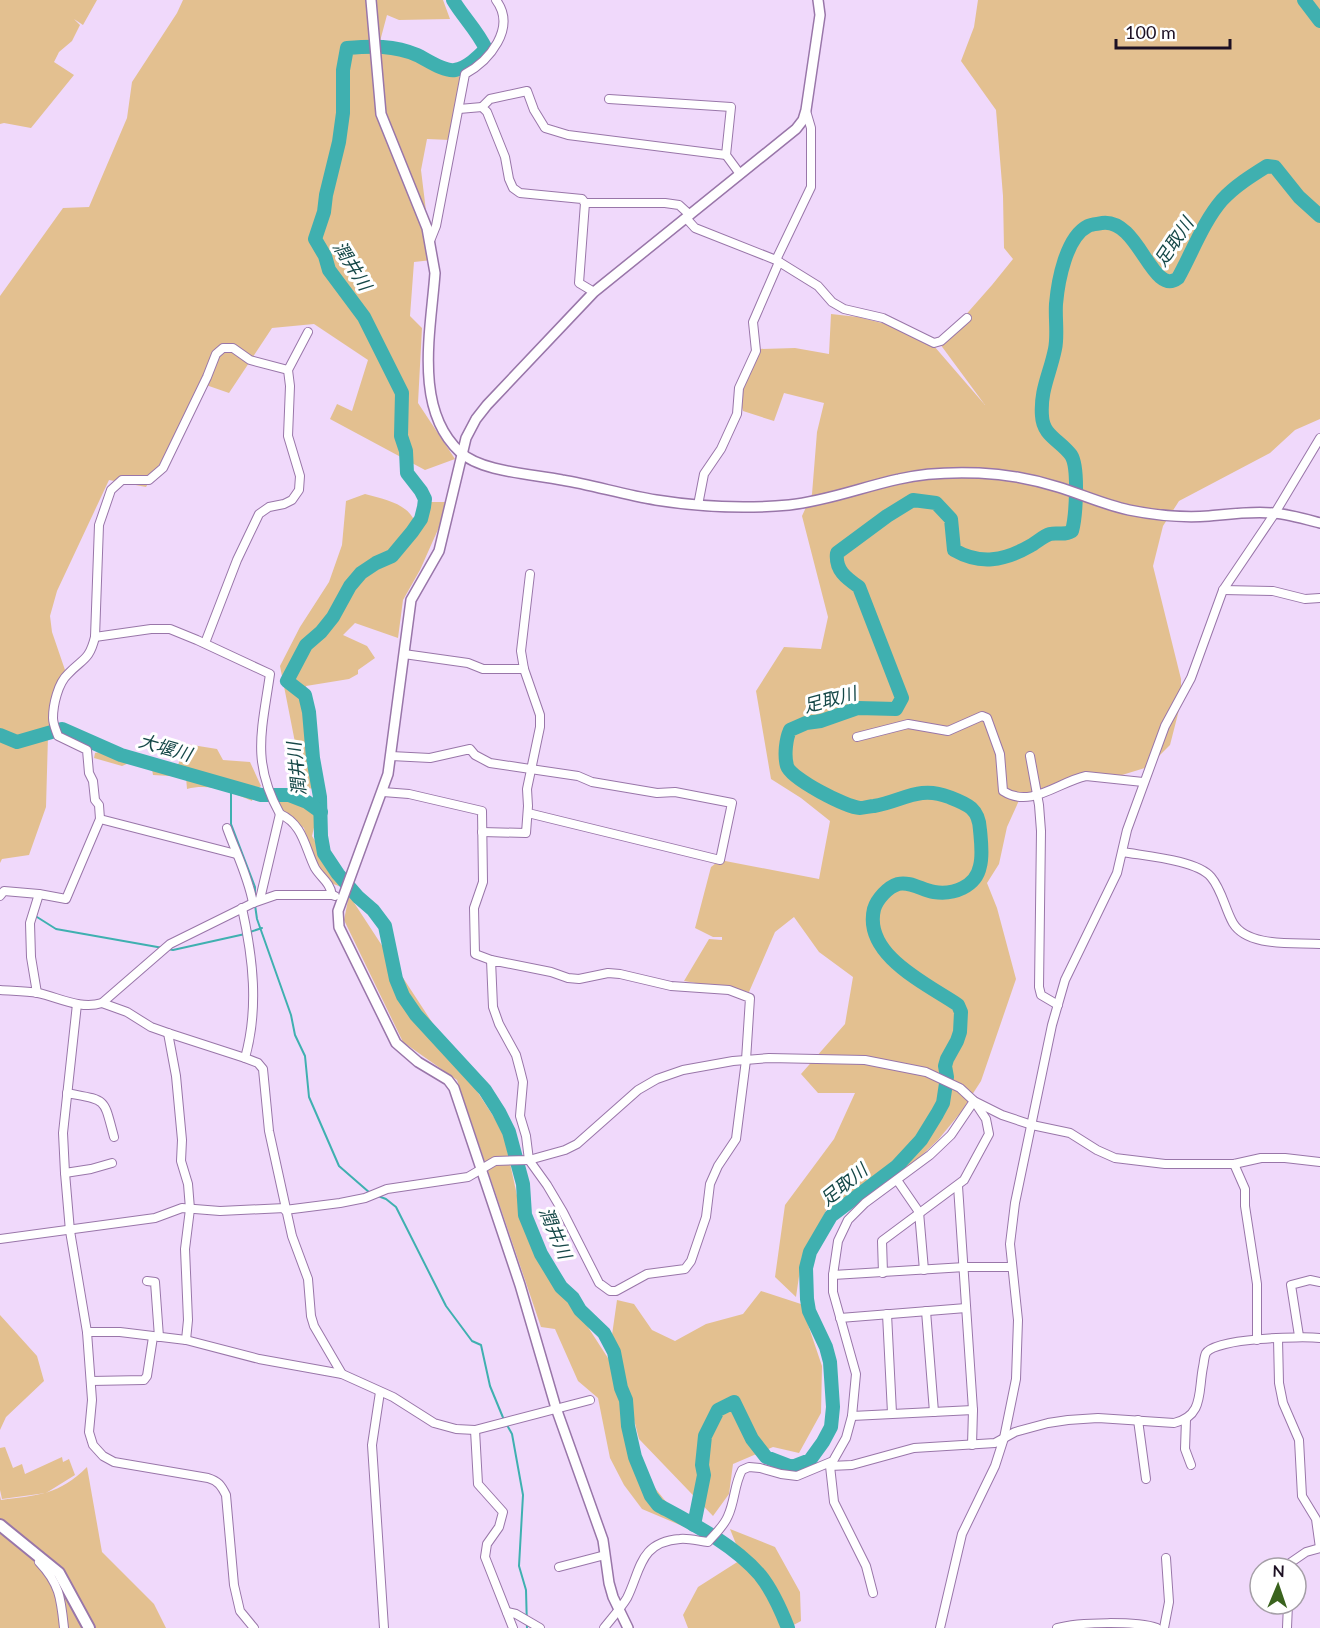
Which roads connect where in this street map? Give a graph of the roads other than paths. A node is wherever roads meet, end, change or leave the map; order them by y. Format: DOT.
graph roads {
  1 [pos="371,0"];
  2 [pos="496,0"];
  3 [pos="818,0"];
  4 [pos="609,99"];
  5 [pos="483,107"];
  6 [pos="459,109"];
  7 [pos="806,110"];
  8 [pos="726,154"];
  9 [pos="740,174"];
  10 [pos="585,202"];
  11 [pos="688,217"];
  12 [pos="430,241"];
  13 [pos="778,261"];
  14 [pos="594,292"];
  15 [pos="967,318"];
  16 [pos="308,332"];
  17 [pos="288,370"];
  18 [pos="1320,438"];
  19 [pos="462,455"];
  20 [pos="698,505"];
  21 [pos="1275,513"];
  22 [pos="1320,523"];
  23 [pos="530,574"];
  24 [pos="1223,590"];
  25 [pos="1320,598"];
  26 [pos="95,638"];
  27 [pos="205,643"];
  28 [pos="404,654"];
  29 [pos="524,669"];
  30 [pos="857,737"];
  31 [pos="391,756"];
  32 [pos="1030,756"];
  33 [pos="530,768"];
  34 [pos="1143,782"];
  35 [pos="383,792"];
  36 [pos="1038,795"];
  37 [pos="278,810"];
  38 [pos="528,813"];
  39 [pos="100,819"];
  40 [pos="227,828"];
  41 [pos="482,831"];
  42 [pos="1123,852"];
  43 [pos="236,854"];
  44 [pos="39,894"];
  45 [pos="332,895"];
  46 [pos="0,896"];
  47 [pos="343,896"];
  48 [pos="256,901"];
  49 [pos="242,908"];
  50 [pos="1320,944"];
  51 [pos="491,960"];
  52 [pos="0,990"];
  53 [pos="37,993"];
  54 [pos="102,1002"];
  55 [pos="77,1004"];
  56 [pos="1058,1005"];
  57 [pos="168,1033"];
  58 [pos="245,1058"];
  59 [pos="746,1060"];
  60 [pos="67,1093"];
  61 [pos="974,1101"];
  62 [pos="1032,1125"];
  63 [pos="114,1137"];
  64 [pos="527,1160"];
  65 [pos="112,1162"];
  66 [pos="1320,1162"];
  67 [pos="1234,1164"];
  68 [pos="481,1171"];
  69 [pos="65,1173"];
  70 [pos="897,1180"];
  71 [pos="958,1186"];
  72 [pos="190,1209"];
  73 [pos="285,1209"];
  74 [pos="919,1212"];
  75 [pos="70,1230"];
  76 [pos="0,1239"];
  77 [pos="965,1267"];
  78 [pos="1011,1267"];
  79 [pos="924,1269"];
  80 [pos="884,1273"];
  81 [pos="833,1275"];
  82 [pos="147,1281"];
  83 [pos="1320,1282"];
  84 [pos="966,1308"];
  85 [pos="926,1311"];
  86 [pos="887,1314"];
  87 [pos="840,1318"];
  88 [pos="87,1332"];
  89 [pos="1299,1336"];
  90 [pos="156,1337"];
  91 [pos="1320,1338"];
  92 [pos="1278,1339"];
  93 [pos="1257,1340"];
  94 [pos="186,1341"];
  95 [pos="342,1374"];
  96 [pos="91,1381"];
  97 [pos="380,1392"];
  98 [pos="590,1400"];
  99 [pos="556,1408"];
  100 [pos="973,1410"];
  101 [pos="934,1412"];
  102 [pos="892,1413"];
  103 [pos="852,1416"];
  104 [pos="1186,1419"];
  105 [pos="1138,1420"];
  106 [pos="475,1430"];
  107 [pos="1004,1438"];
  108 [pos="972,1445"];
  109 [pos="831,1464"];
  110 [pos="1191,1465"];
  111 [pos="1146,1479"];
  112 [pos="0,1525"];
  113 [pos="26,1548"];
  114 [pos="1320,1548"];
  115 [pos="605,1555"];
  116 [pos="1300,1556"];
  117 [pos="1166,1558"];
  118 [pos="558,1568"];
  119 [pos="873,1593"];
  120 [pos="619,1607"];
  121 [pos="507,1612"];
  122 [pos="1085,1626"];
  123 [pos="64,1628"];
  124 [pos="89,1628"];
  125 [pos="254,1628"];
  126 [pos="384,1628"];
  127 [pos="513,1628"];
  128 [pos="540,1628"];
  129 [pos="604,1628"];
  130 [pos="628,1628"];
  131 [pos="940,1628"];
  132 [pos="1057,1628"];
  133 [pos="1158,1628"];
  1 -- 12 [label="street"];
  2 -- 6 [label="street"];
  3 -- 7 [label="street"];
  4 -- 8 [label="street"];
  5 -- 6 [label="street"];
  5 -- 8 [label="street"];
  5 -- 10 [label="street"];
  6 -- 12 [label="street"];
  7 -- 9 [label="street"];
  7 -- 13 [label="street"];
  8 -- 9 [label="street"];
  9 -- 11 [label="street"];
  10 -- 11 [label="street"];
  10 -- 14 [label="street"];
  11 -- 13 [label="street"];
  11 -- 14 [label="street"];
  12 -- 19 [label="street"];
  13 -- 15 [label="street"];
  13 -- 20 [label="street"];
  14 -- 19 [label="street"];
  16 -- 17 [label="street"];
  17 -- 26 [label="street"];
  17 -- 27 [label="street"];
  18 -- 21 [label="street"];
  19 -- 20 [label="street"];
  19 -- 28 [label="street"];
  20 -- 21 [label="street"];
  21 -- 22 [label="street"];
  21 -- 24 [label="street"];
  23 -- 29 [label="street"];
  24 -- 25 [label="street"];
  24 -- 34 [label="street"];
  26 -- 27 [label="street"];
  26 -- 39 [label="street"];
  27 -- 37 [label="street"];
  28 -- 29 [label="street"];
  28 -- 31 [label="street"];
  29 -- 33 [label="street"];
  30 -- 36 [label="street"];
  31 -- 33 [label="street"];
  31 -- 35 [label="street"];
  32 -- 36 [label="street"];
  33 -- 38 [label="street"];
  33 -- 38 [label="street"];
  34 -- 36 [label="street"];
  34 -- 42 [label="street"];
  35 -- 41 [label="street"];
  35 -- 47 [label="street"];
  36 -- 56 [label="street"];
  37 -- 45 [label="street"];
  37 -- 48 [label="street"];
  38 -- 41 [label="street"];
  39 -- 43 [label="street"];
  39 -- 44 [label="street"];
  40 -- 43 [label="street"];
  41 -- 51 [label="street"];
  42 -- 50 [label="street"];
  42 -- 56 [label="street"];
  43 -- 48 [label="street"];
  44 -- 46 [label="street"];
  44 -- 53 [label="street"];
  45 -- 47 [label="street"];
  45 -- 48 [label="street"];
  47 -- 68 [label="street"];
  48 -- 49 [label="street"];
  49 -- 54 [label="street"];
  49 -- 58 [label="street"];
  51 -- 59 [label="street"];
  51 -- 64 [label="street"];
  52 -- 53 [label="street"];
  53 -- 55 [label="street"];
  54 -- 55 [label="street"];
  54 -- 57 [label="street"];
  55 -- 60 [label="street"];
  56 -- 62 [label="street"];
  57 -- 58 [label="street"];
  57 -- 72 [label="street"];
  58 -- 73 [label="street"];
  59 -- 61 [label="street"];
  59 -- 64 [label="street"];
  59 -- 64 [label="street"];
  60 -- 63 [label="street"];
  60 -- 69 [label="street"];
  61 -- 62 [label="street"];
  61 -- 70 [label="street"];
  61 -- 71 [label="street"];
  62 -- 67 [label="street"];
  62 -- 78 [label="street"];
  64 -- 68 [label="street"];
  65 -- 69 [label="street"];
  66 -- 67 [label="street"];
  67 -- 93 [label="street"];
  68 -- 73 [label="street"];
  68 -- 99 [label="street"];
  69 -- 75 [label="street"];
  70 -- 74 [label="street"];
  70 -- 81 [label="street"];
  71 -- 74 [label="street"];
  71 -- 77 [label="street"];
  72 -- 73 [label="street"];
  72 -- 75 [label="street"];
  72 -- 94 [label="street"];
  73 -- 95 [label="street"];
  74 -- 79 [label="street"];
  74 -- 80 [label="street"];
  75 -- 76 [label="street"];
  75 -- 88 [label="street"];
  77 -- 78 [label="street"];
  77 -- 79 [label="street"];
  77 -- 84 [label="street"];
  78 -- 107 [label="street"];
  79 -- 80 [label="street"];
  80 -- 81 [label="street"];
  81 -- 87 [label="street"];
  82 -- 90 [label="street"];
  83 -- 89 [label="street"];
  84 -- 85 [label="street"];
  84 -- 100 [label="street"];
  85 -- 86 [label="street"];
  85 -- 101 [label="street"];
  86 -- 87 [label="street"];
  86 -- 102 [label="street"];
  87 -- 103 [label="street"];
  88 -- 90 [label="street"];
  88 -- 96 [label="street"];
  89 -- 91 [label="street"];
  89 -- 92 [label="street"];
  90 -- 94 [label="street"];
  90 -- 96 [label="street"];
  92 -- 93 [label="street"];
  92 -- 114 [label="street"];
  93 -- 104 [label="street"];
  94 -- 95 [label="street"];
  95 -- 97 [label="street"];
  96 -- 125 [label="street"];
  97 -- 106 [label="street"];
  97 -- 126 [label="street"];
  98 -- 99 [label="street"];
  99 -- 106 [label="street"];
  99 -- 115 [label="street"];
  100 -- 101 [label="street"];
  100 -- 108 [label="street"];
  101 -- 102 [label="street"];
  102 -- 103 [label="street"];
  103 -- 109 [label="street"];
  104 -- 105 [label="street"];
  104 -- 110 [label="street"];
  105 -- 107 [label="street"];
  105 -- 111 [label="street"];
  106 -- 121 [label="street"];
  107 -- 108 [label="street"];
  107 -- 131 [label="street"];
  108 -- 109 [label="street"];
  109 -- 119 [label="street"];
  109 -- 120 [label="street"];
  112 -- 113 [label="main road"];
  113 -- 123 [label="street"];
  113 -- 124 [label="main road"];
  114 -- 116 [label="street"];
  115 -- 118 [label="street"];
  115 -- 120 [label="street"];
  117 -- 133 [label="street"];
  120 -- 129 [label="street"];
  120 -- 130 [label="street"];
  121 -- 127 [label="street"];
  121 -- 128 [label="street"];
  122 -- 132 [label="street"];
  122 -- 133 [label="street"];
}
